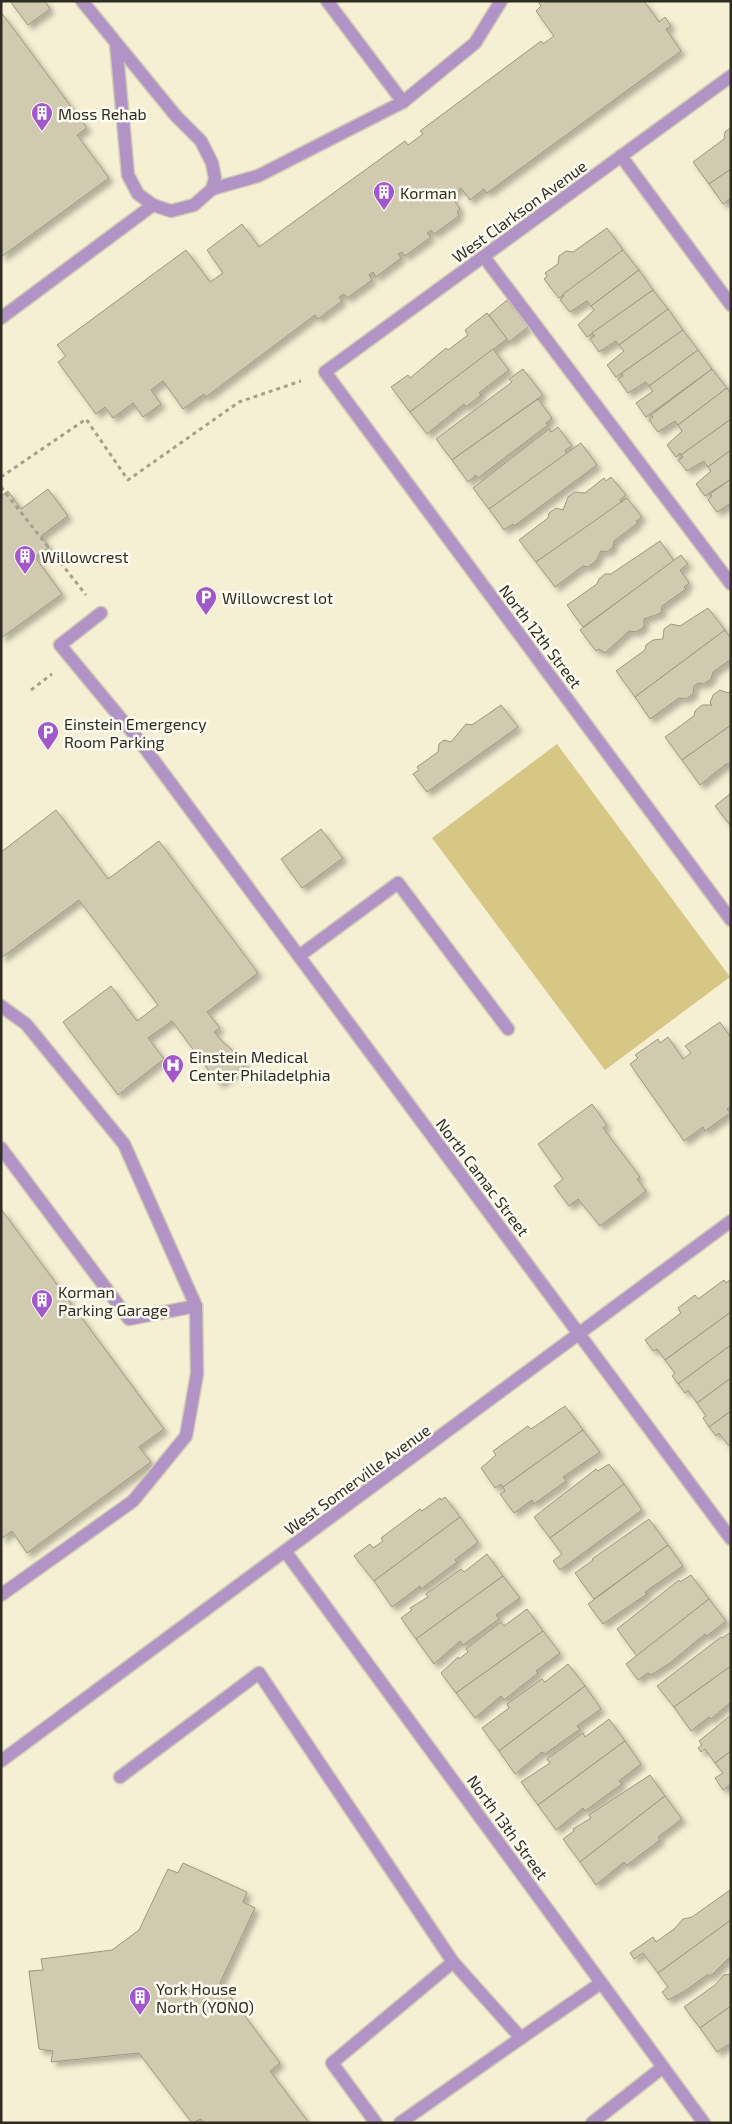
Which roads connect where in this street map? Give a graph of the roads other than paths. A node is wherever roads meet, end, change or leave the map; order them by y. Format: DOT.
graph roads {
  1 [pos="82,1"];
  2 [pos="328,1"];
  3 [pos="502,1"];
  4 [pos="116,43"];
  5 [pos="731,76"];
  6 [pos="403,102"];
  7 [pos="621,156"];
  8 [pos="212,190"];
  9 [pos="152,206"];
  10 [pos="484,256"];
  11 [pos="731,305"];
  12 [pos="1,318"];
  13 [pos="325,372"];
  14 [pos="731,584"];
  15 [pos="101,613"];
  16 [pos="731,920"];
  17 [pos="299,956"];
  18 [pos="1,1006"];
  19 [pos="508,1029"];
  20 [pos="1,1148"];
  21 [pos="731,1221"];
  22 [pos="196,1306"];
  23 [pos="580,1334"];
  24 [pos="731,1539"];
  25 [pos="286,1551"];
  26 [pos="1,1595"];
  27 [pos="1,1761"];
  28 [pos="120,1777"];
  29 [pos="453,1962"];
  30 [pos="601,1983"];
  31 [pos="520,2038"];
  32 [pos="663,2067"];
  33 [pos="376,2123"];
  34 [pos="400,2123"];
  35 [pos="592,2123"];
  36 [pos="704,2123"];
  1 -- 4 [label="street"];
  2 -- 6 [label="street"];
  3 -- 6 [label="street"];
  4 -- 8 [label="street"];
  4 -- 9 [label="street"];
  5 -- 7 [label="street, West Clarkson Avenue"];
  6 -- 8 [label="street"];
  7 -- 10 [label="street, West Clarkson Avenue"];
  7 -- 11 [label="street"];
  8 -- 9 [label="street"];
  9 -- 12 [label="street"];
  10 -- 13 [label="street, West Clarkson Avenue"];
  10 -- 14 [label="street"];
  13 -- 16 [label="street, North 12th Street"];
  15 -- 17 [label="street, North Camac Street"];
  17 -- 19 [label="street"];
  17 -- 23 [label="street, North Camac Street"];
  18 -- 22 [label="street"];
  20 -- 22 [label="street"];
  21 -- 23 [label="street, West Somerville Avenue"];
  22 -- 26 [label="street"];
  23 -- 24 [label="street, North Camac Street"];
  23 -- 25 [label="street, West Somerville Avenue"];
  25 -- 27 [label="street, West Somerville Avenue"];
  25 -- 30 [label="street, North 13th Street"];
  28 -- 29 [label="street"];
  29 -- 31 [label="street"];
  29 -- 33 [label="street"];
  30 -- 31 [label="street"];
  30 -- 32 [label="street, North 13th Street"];
  31 -- 34 [label="street"];
  32 -- 35 [label="street"];
  32 -- 36 [label="street, North 13th Street"];
}
